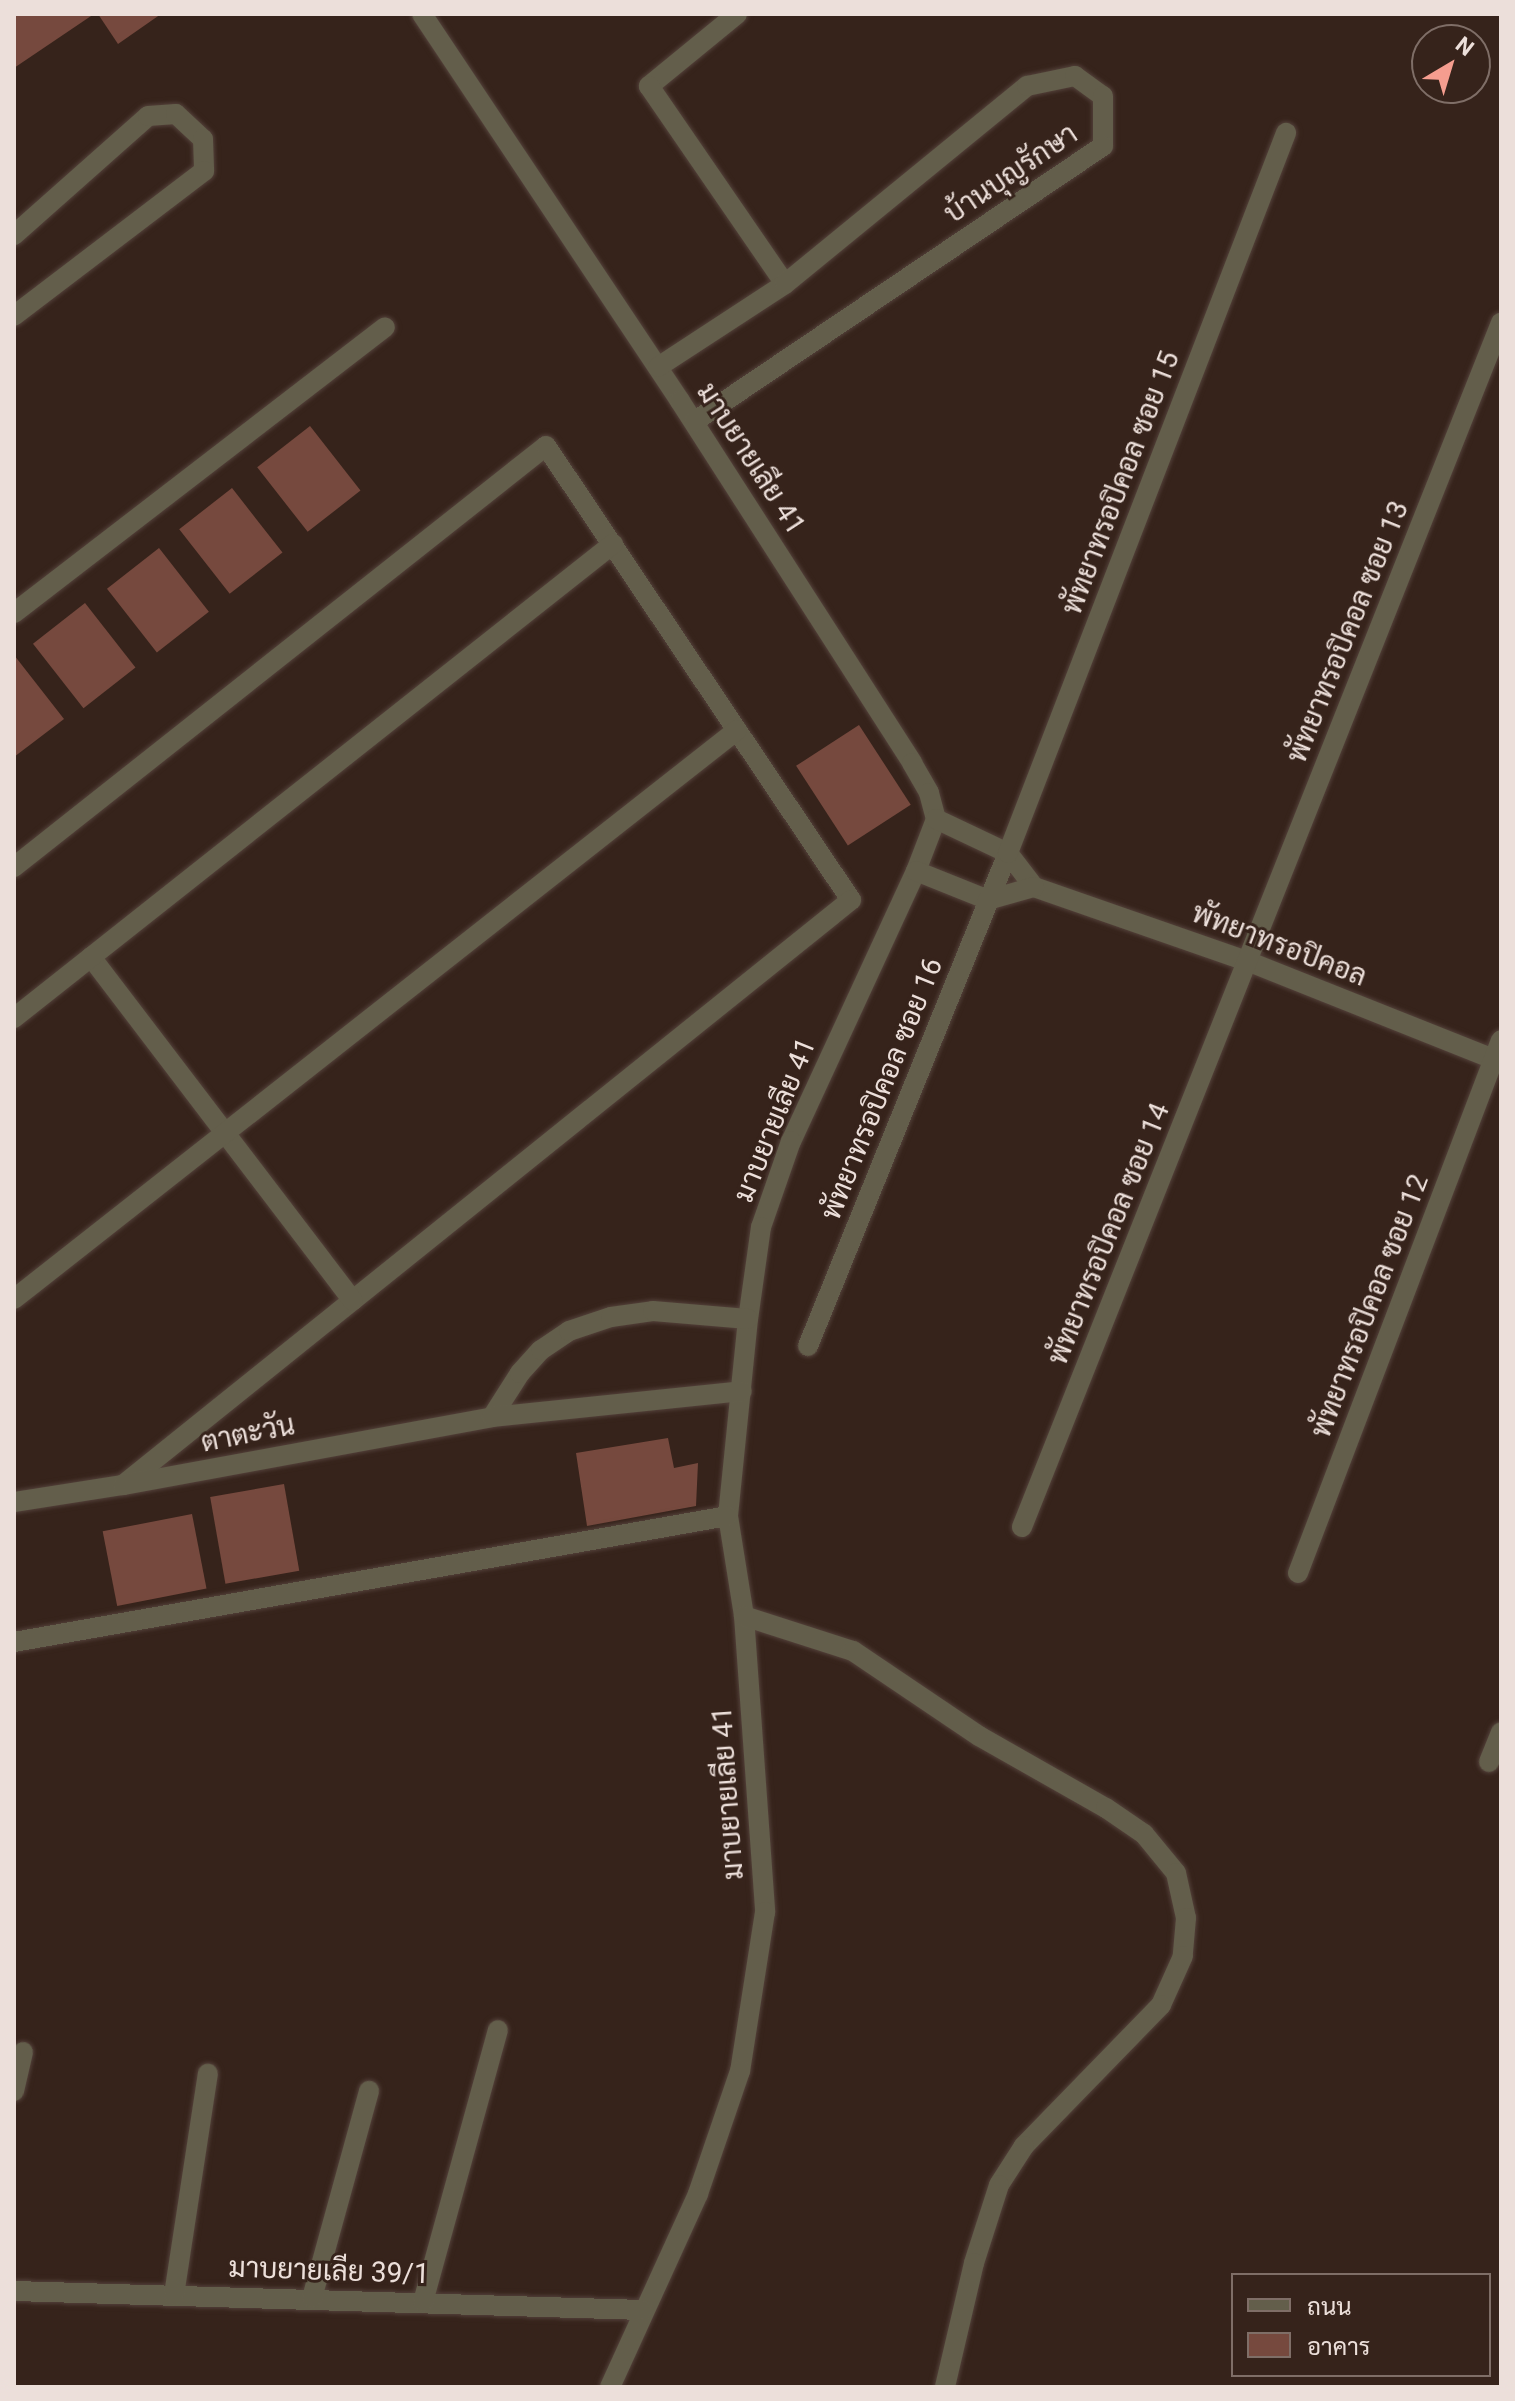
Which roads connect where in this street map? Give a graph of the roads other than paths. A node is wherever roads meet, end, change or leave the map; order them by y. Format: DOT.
graph roads {
  1 [pos="422,14"];
  2 [pos="737,14"];
  3 [pos="1286,133"];
  4 [pos="14,235"];
  5 [pos="785,284"];
  6 [pos="14,316"];
  7 [pos="1501,323"];
  8 [pos="385,327"];
  9 [pos="658,367"];
  10 [pos="694,422"];
  11 [pos="613,544"];
  12 [pos="14,613"];
  13 [pos="737,730"];
  14 [pos="936,819"];
  15 [pos="1008,853"];
  16 [pos="14,867"];
  17 [pos="916,871"];
  18 [pos="1034,887"];
  19 [pos="988,900"];
  20 [pos="91,957"];
  21 [pos="1247,961"];
  22 [pos="14,1018"];
  23 [pos="1499,1054"];
  24 [pos="226,1133"];
  25 [pos="14,1299"];
  26 [pos="353,1301"];
  27 [pos="748,1319"];
  28 [pos="808,1346"];
  29 [pos="742,1391"];
  30 [pos="492,1417"];
  31 [pos="123,1485"];
  32 [pos="14,1502"];
  33 [pos="728,1516"];
  34 [pos="1022,1527"];
  35 [pos="1298,1573"];
  36 [pos="744,1616"];
  37 [pos="14,1642"];
  38 [pos="1501,1732"];
  39 [pos="1489,1762"];
  40 [pos="498,2030"];
  41 [pos="23,2052"];
  42 [pos="208,2074"];
  43 [pos="14,2091"];
  44 [pos="369,2091"];
  45 [pos="14,2291"];
  46 [pos="174,2295"];
  47 [pos="312,2298"];
  48 [pos="423,2302"];
  49 [pos="642,2310"];
  50 [pos="610,2387"];
  51 [pos="945,2387"];
  1 -- 9 [label="street, มาบยายเลีย 41"];
  2 -- 5 [label="street"];
  3 -- 15 [label="street, พัทยาทรอปิคอล ซอย 15"];
  4 -- 6 [label="street"];
  5 -- 9 [label="street, บ้านบุญรักษา"];
  5 -- 10 [label="street, บ้านบุญรักษา"];
  7 -- 21 [label="street, พัทยาทรอปิคอล ซอย 13"];
  8 -- 12 [label="street"];
  9 -- 10 [label="street, มาบยายเลีย 41"];
  10 -- 14 [label="street, มาบยายเลีย 41"];
  11 -- 13 [label="street"];
  11 -- 16 [label="street"];
  11 -- 20 [label="street"];
  13 -- 24 [label="street"];
  13 -- 26 [label="street"];
  14 -- 15 [label="street"];
  14 -- 17 [label="street, มาบยายเลีย 41"];
  15 -- 18 [label="street"];
  15 -- 19 [label="street, พัทยาทรอปิคอล ซอย 16"];
  17 -- 19 [label="street"];
  17 -- 27 [label="street, มาบยายเลีย 41"];
  18 -- 19 [label="street"];
  18 -- 21 [label="street, พัทยาทรอปิคอล"];
  19 -- 28 [label="street, พัทยาทรอปิคอล ซอย 16"];
  20 -- 22 [label="street"];
  20 -- 24 [label="street"];
  21 -- 23 [label="street, พัทยาทรอปิคอล"];
  21 -- 34 [label="street, พัทยาทรอปิคอล ซอย 14"];
  23 -- 35 [label="street, พัทยาทรอปิคอล ซอย 12"];
  24 -- 25 [label="street"];
  24 -- 26 [label="street"];
  26 -- 31 [label="street"];
  27 -- 29 [label="street, มาบยายเลีย 41"];
  27 -- 30 [label="street"];
  29 -- 30 [label="street, ตาตะวัน"];
  29 -- 33 [label="street, มาบยายเลีย 41"];
  30 -- 31 [label="street, ตาตะวัน"];
  31 -- 32 [label="street, ตาตะวัน"];
  33 -- 36 [label="street, มาบยายเลีย 41"];
  33 -- 37 [label="street"];
  36 -- 49 [label="street, มาบยายเลีย 41"];
  36 -- 51 [label="street"];
  38 -- 39 [label="street"];
  40 -- 48 [label="street"];
  41 -- 43 [label="street"];
  42 -- 46 [label="street"];
  44 -- 47 [label="street"];
  45 -- 46 [label="street, มาบยายเลีย 39/1"];
  46 -- 47 [label="street, มาบยายเลีย 39/1"];
  47 -- 48 [label="street, มาบยายเลีย 39/1"];
  48 -- 49 [label="street, มาบยายเลีย 39/1"];
  49 -- 50 [label="street, มาบยายเลีย 41"];
}
